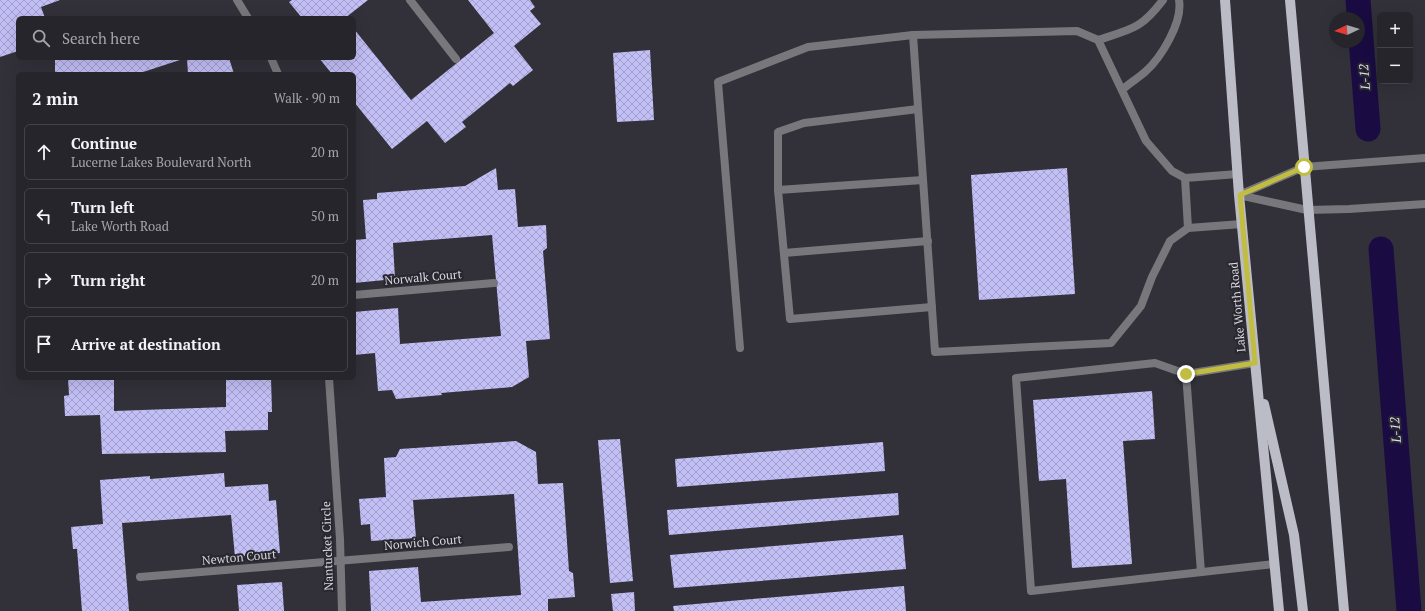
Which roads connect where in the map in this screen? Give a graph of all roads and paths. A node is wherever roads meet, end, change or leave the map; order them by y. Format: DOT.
graph roads {
  1 [pos="237,0"];
  2 [pos="410,0"];
  3 [pos="1163,0"];
  4 [pos="1179,0"];
  5 [pos="1224,0"];
  6 [pos="1290,0"];
  7 [pos="247,16"];
  8 [pos="913,35"];
  9 [pos="1098,40"];
  10 [pos="456,58"];
  11 [pos="272,60"];
  12 [pos="277,72"];
  13 [pos="1123,89"];
  14 [pos="918,109"];
  15 [pos="1425,158"];
  16 [pos="1304,167"];
  17 [pos="1238,174"];
  18 [pos="1185,178"];
  19 [pos="923,180"];
  20 [pos="778,190"];
  21 [pos="1240,195"];
  22 [pos="1425,204"];
  23 [pos="1307,210"];
  24 [pos="1242,224"];
  25 [pos="1188,228"];
  26 [pos="928,241"];
  27 [pos="784,253"];
  28 [pos="494,283"];
  29 [pos="356,294"];
  30 [pos="932,307"];
  31 [pos="740,348"];
  32 [pos="1255,363"];
  33 [pos="1186,374"];
  34 [pos="329,380"];
  35 [pos="509,547"];
  36 [pos="340,561"];
  37 [pos="1274,564"];
  38 [pos="1201,572"];
  39 [pos="140,577"];
  40 [pos="342,611"];
  41 [pos="1279,611"];
  42 [pos="1303,611"];
  43 [pos="1344,611"];
  1 -- 7 [label="street"];
  2 -- 10 [label="street"];
  3 -- 9 [label="street"];
  4 -- 13 [label="street"];
  5 -- 17 [label="main road, Lake Worth Road"];
  6 -- 16 [label="main road"];
  8 -- 9 [label="street"];
  8 -- 14 [label="street"];
  8 -- 31 [label="street"];
  9 -- 13 [label="street"];
  11 -- 12 [label="street"];
  13 -- 18 [label="street"];
  14 -- 19 [label="street"];
  14 -- 20 [label="street"];
  15 -- 16 [label="street"];
  16 -- 21 [label="street"];
  16 -- 23 [label="main road"];
  17 -- 18 [label="street"];
  17 -- 21 [label="main road, Lake Worth Road"];
  18 -- 25 [label="street"];
  19 -- 20 [label="street"];
  19 -- 26 [label="street"];
  20 -- 27 [label="street"];
  21 -- 23 [label="street"];
  21 -- 24 [label="main road, Lake Worth Road"];
  22 -- 23 [label="street"];
  23 -- 43 [label="main road"];
  24 -- 25 [label="street"];
  24 -- 32 [label="main road, Lake Worth Road"];
  25 -- 30 [label="street"];
  26 -- 27 [label="street"];
  26 -- 30 [label="street"];
  27 -- 30 [label="street"];
  28 -- 29 [label="street, Norwalk Court"];
  32 -- 33 [label="street"];
  32 -- 37 [label="main road, Lake Worth Road"];
  32 -- 42 [label="main road"];
  33 -- 38 [label="street"];
  33 -- 38 [label="street"];
  34 -- 36 [label="street, Nantucket Circle"];
  35 -- 36 [label="street, Norwich Court"];
  36 -- 39 [label="street, Newton Court"];
  36 -- 40 [label="street, Nantucket Circle"];
  37 -- 38 [label="street"];
  37 -- 41 [label="main road, Lake Worth Road"];
}
